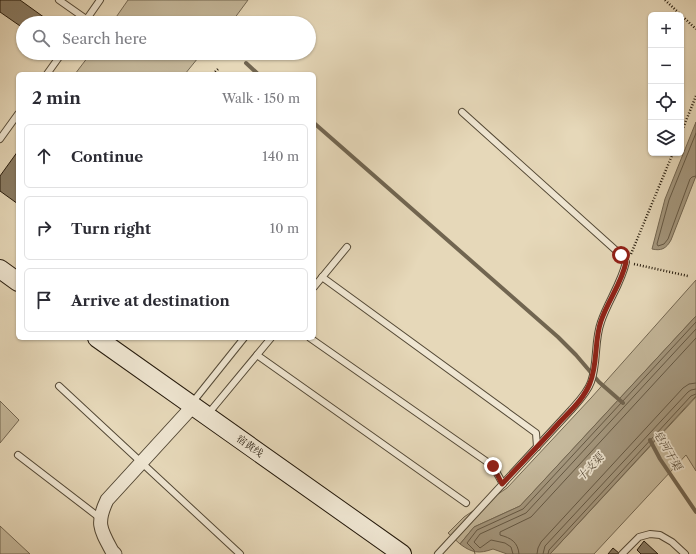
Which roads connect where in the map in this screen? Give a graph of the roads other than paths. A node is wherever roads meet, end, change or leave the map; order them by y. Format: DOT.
graph roads {
  1 [pos="60,0"];
  2 [pos="100,0"];
  3 [pos="79,16"];
  4 [pos="89,16"];
  5 [pos="57,60"];
  6 [pos="48,72"];
  7 [pos="462,112"];
  8 [pos="16,117"];
  9 [pos="0,139"];
  10 [pos="347,247"];
  11 [pos="0,269"];
  12 [pos="322,277"];
  13 [pos="16,281"];
  14 [pos="316,284"];
  15 [pos="100,340"];
  16 [pos="243,340"];
  17 [pos="269,340"];
  18 [pos="313,340"];
  19 [pos="258,354"];
  20 [pos="59,386"];
  21 [pos="197,408"];
  22 [pos="537,447"];
  23 [pos="18,455"];
  24 [pos="141,462"];
  25 [pos="502,484"];
  26 [pos="466,503"];
  27 [pos="100,518"];
  28 [pos="115,554"];
  29 [pos="240,554"];
  30 [pos="402,554"];
  31 [pos="438,554"];
  32 [pos="622,554"];
  33 [pos="685,554"];
  1 -- 3 [label="lane"];
  2 -- 4 [label="lane"];
  5 -- 6 [label="lane"];
  7 -- 22 [label="lane"];
  8 -- 9 [label="lane"];
  10 -- 12 [label="lane"];
  11 -- 13 [label="main road"];
  12 -- 14 [label="lane"];
  12 -- 22 [label="lane"];
  15 -- 21 [label="main road, 宿黄线"];
  16 -- 21 [label="lane"];
  17 -- 19 [label="lane"];
  18 -- 25 [label="lane"];
  19 -- 21 [label="lane"];
  19 -- 26 [label="lane"];
  20 -- 24 [label="lane"];
  21 -- 24 [label="street"];
  21 -- 30 [label="main road, 宿黄线"];
  22 -- 25 [label="lane"];
  23 -- 27 [label="lane"];
  24 -- 27 [label="street"];
  24 -- 29 [label="lane"];
  25 -- 31 [label="lane"];
  27 -- 28 [label="street"];
  32 -- 33 [label="lane"];
}
